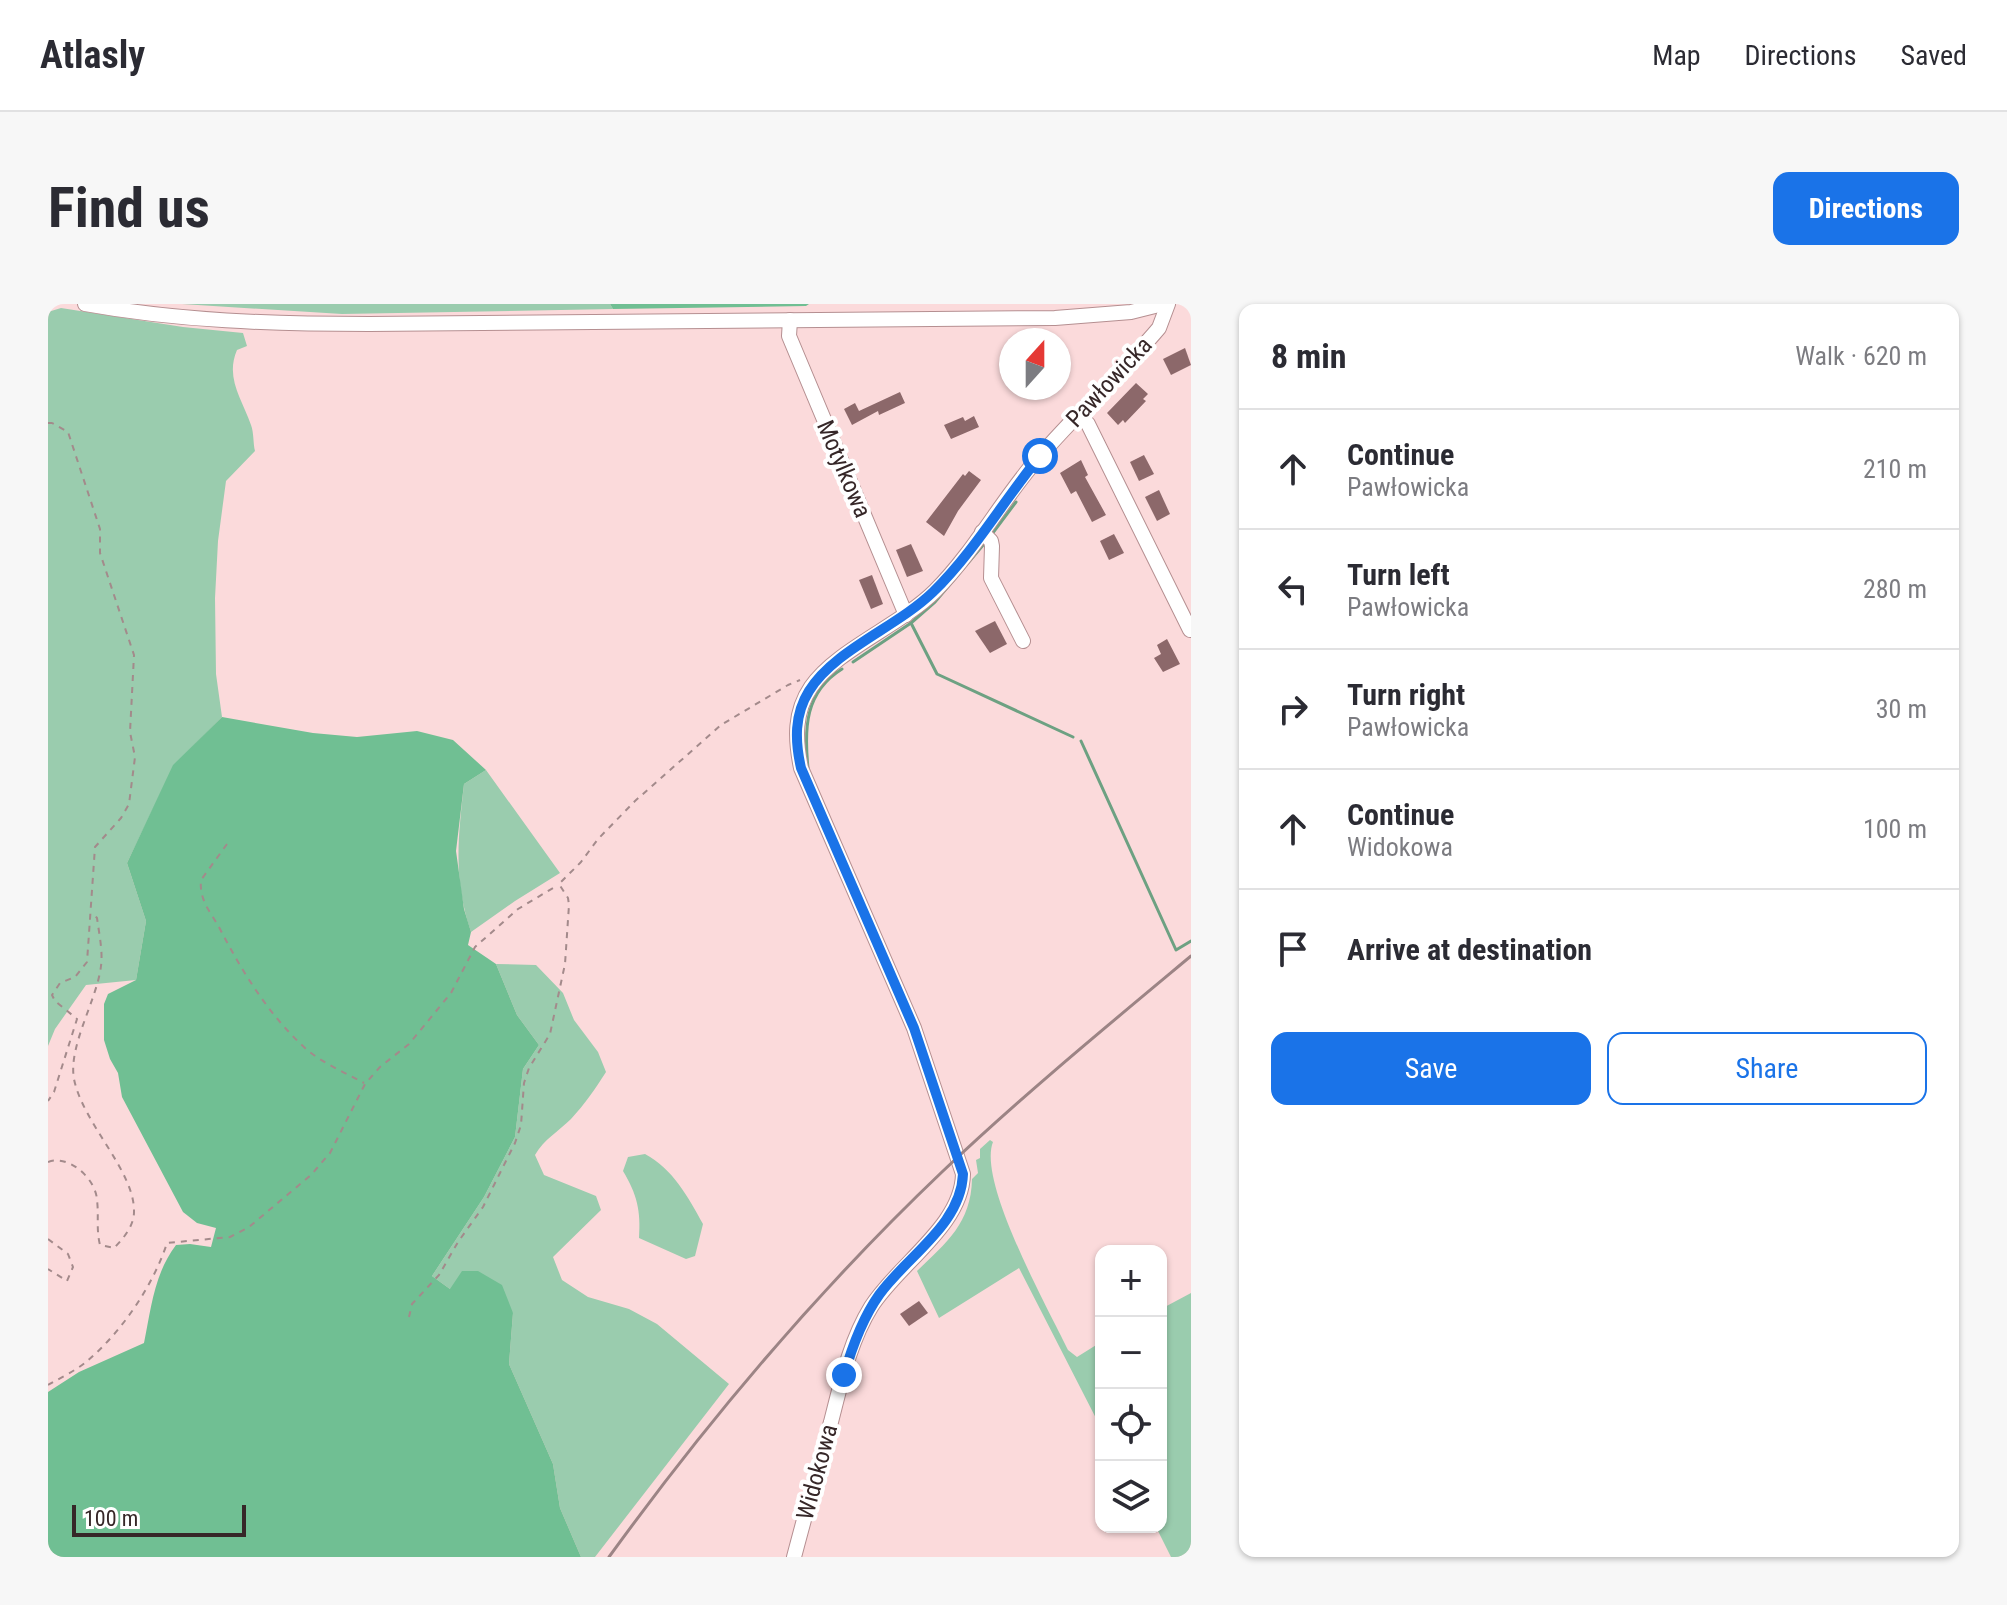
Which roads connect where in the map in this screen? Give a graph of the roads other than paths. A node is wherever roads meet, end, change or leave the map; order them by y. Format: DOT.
graph roads {
  1 [pos="85,304"];
  2 [pos="1166,304"];
  3 [pos="790,320"];
  4 [pos="1079,414"];
  5 [pos="982,532"];
  6 [pos="906,615"];
  7 [pos="1190,630"];
  8 [pos="1023,641"];
  9 [pos="940,1227"];
  10 [pos="794,1557"];
  1 -- 3 [label="street"];
  2 -- 3 [label="street"];
  2 -- 4 [label="street, Pawłowicka"];
  3 -- 6 [label="street, Motylkowa"];
  4 -- 5 [label="street, Pawłowicka"];
  4 -- 7 [label="street"];
  5 -- 6 [label="street, Pawłowicka"];
  5 -- 8 [label="street"];
  6 -- 9 [label="street, Pawłowicka"];
  9 -- 10 [label="street, Widokowa"];
}
